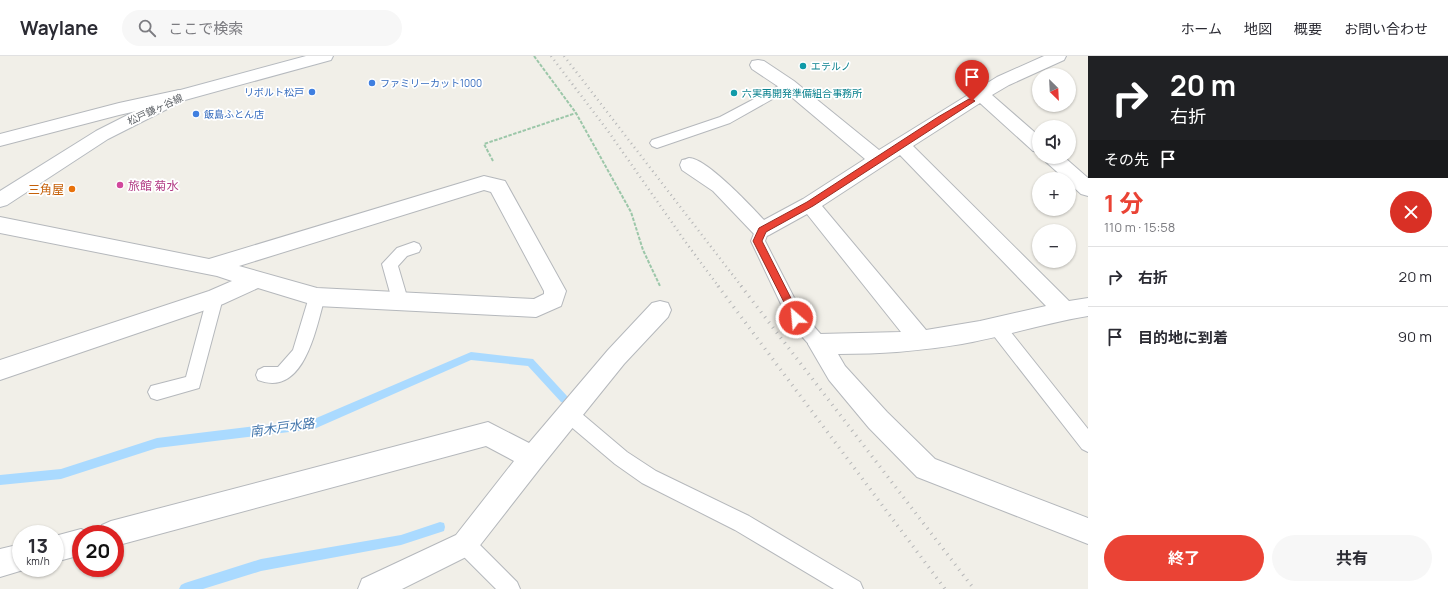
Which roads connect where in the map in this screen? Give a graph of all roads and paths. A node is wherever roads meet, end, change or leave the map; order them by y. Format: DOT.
graph roads {
  1 [pos="325,56"];
  2 [pos="534,56"];
  3 [pos="1058,56"];
  4 [pos="758,65"];
  5 [pos="788,84"];
  6 [pos="981,95"];
  7 [pos="179,96"];
  8 [pos="576,113"];
  9 [pos="0,140"];
  10 [pos="1032,140"];
  11 [pos="657,143"];
  12 [pos="901,145"];
  13 [pos="877,159"];
  14 [pos="1060,164"];
  15 [pos="689,165"];
  16 [pos="498,186"];
  17 [pos="1088,189"];
  18 [pos="0,200"];
  19 [pos="810,204"];
  20 [pos="0,225"];
  21 [pos="762,230"];
  22 [pos="414,248"];
  23 [pos="209,267"];
  24 [pos="258,279"];
  25 [pos="317,297"];
  26 [pos="215,298"];
  27 [pos="400,300"];
  28 [pos="1088,308"];
  29 [pos="660,310"];
  30 [pos="1064,310"];
  31 [pos="996,326"];
  32 [pos="920,339"];
  33 [pos="819,344"];
  34 [pos="0,370"];
  35 [pos="264,375"];
  36 [pos="157,392"];
  37 [pos="569,414"];
  38 [pos="1088,443"];
  39 [pos="532,458"];
  40 [pos="124,530"];
  41 [pos="1088,531"];
  42 [pos="465,544"];
  43 [pos="12,560"];
  44 [pos="0,563"];
  45 [pos="372,589"];
  46 [pos="510,589"];
  47 [pos="853,589"];
  1 -- 7 [label="street, 松戸鎌ヶ谷線"];
  2 -- 8 [label="path"];
  3 -- 6 [label="street"];
  4 -- 5 [label="street"];
  5 -- 11 [label="lane"];
  5 -- 13 [label="street"];
  6 -- 10 [label="street"];
  6 -- 12 [label="street"];
  7 -- 9 [label="street"];
  7 -- 18 [label="street, 松戸鎌ヶ谷線"];
  8 -- 16 [label="path"];
  8 -- 29 [label="path"];
  12 -- 13 [label="street"];
  12 -- 30 [label="street"];
  13 -- 19 [label="street"];
  14 -- 17 [label="street"];
  15 -- 21 [label="street"];
  16 -- 23 [label="street"];
  16 -- 27 [label="street"];
  19 -- 21 [label="street"];
  19 -- 32 [label="street"];
  20 -- 23 [label="street"];
  21 -- 33 [label="lane"];
  22 -- 27 [label="lane"];
  23 -- 24 [label="street"];
  24 -- 25 [label="street"];
  24 -- 26 [label="street"];
  25 -- 27 [label="street"];
  25 -- 35 [label="lane"];
  26 -- 34 [label="street"];
  26 -- 36 [label="lane"];
  28 -- 30 [label="street"];
  29 -- 37 [label="street"];
  30 -- 31 [label="street"];
  31 -- 32 [label="street"];
  31 -- 38 [label="lane"];
  32 -- 33 [label="street"];
  33 -- 41 [label="street"];
  37 -- 39 [label="street"];
  37 -- 47 [label="lane"];
  39 -- 40 [label="street"];
  39 -- 42 [label="street"];
  42 -- 45 [label="street"];
  42 -- 46 [label="lane"];
  43 -- 44 [label="street"];
}
